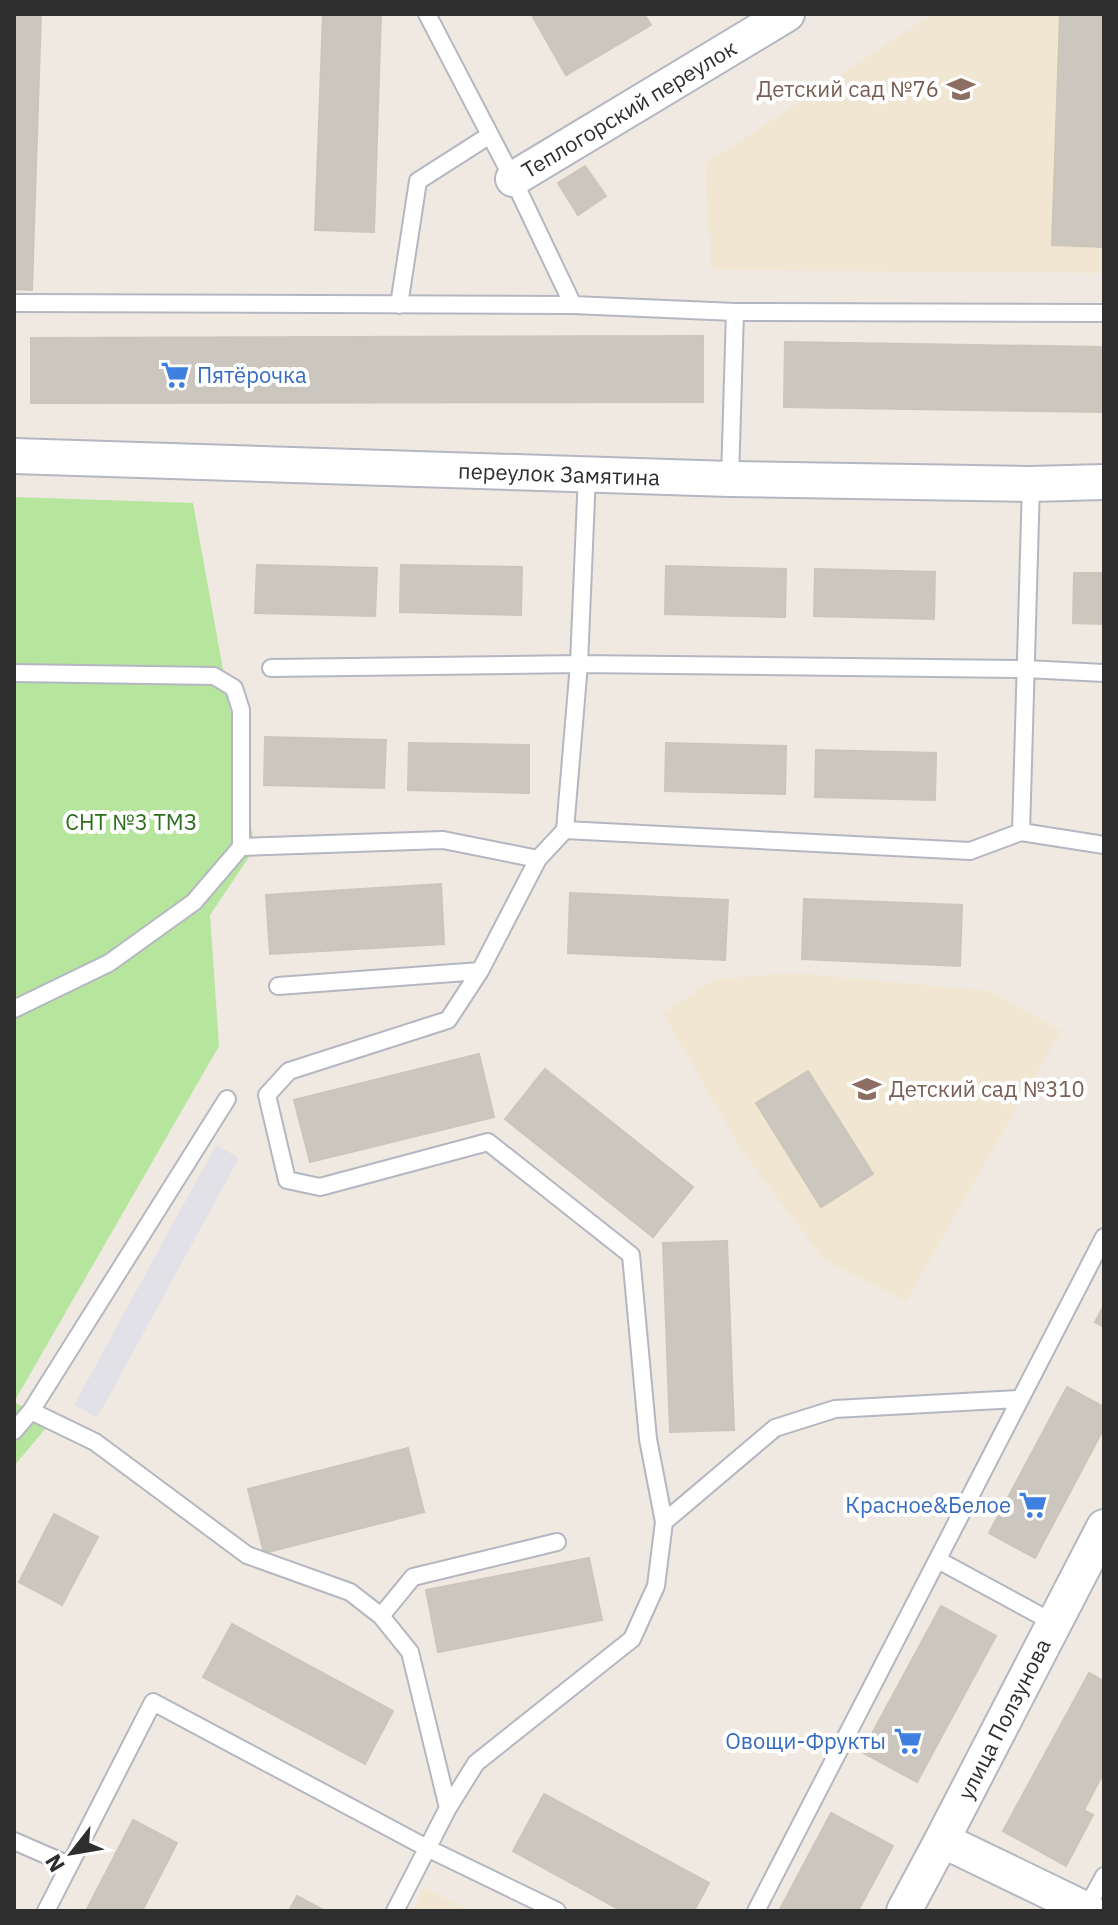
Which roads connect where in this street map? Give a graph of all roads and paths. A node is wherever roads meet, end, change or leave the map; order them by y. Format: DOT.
graph roads {
  1 [pos="427,14"];
  2 [pos="787,14"];
  3 [pos="490,135"];
  4 [pos="513,179"];
  5 [pos="14,303"];
  6 [pos="399,305"];
  7 [pos="573,305"];
  8 [pos="735,312"];
  9 [pos="1104,313"];
  10 [pos="14,456"];
  11 [pos="587,474"];
  12 [pos="730,479"];
  13 [pos="1104,482"];
  14 [pos="1031,484"];
  15 [pos="579,664"];
  16 [pos="271,668"];
  17 [pos="1026,669"];
  18 [pos="14,673"];
  19 [pos="1104,673"];
  20 [pos="565,830"];
  21 [pos="1021,832"];
  22 [pos="1104,845"];
  23 [pos="241,847"];
  24 [pos="538,859"];
  25 [pos="480,971"];
  26 [pos="278,986"];
  27 [pos="14,1009"];
  28 [pos="227,1099"];
  29 [pos="1104,1237"];
  30 [pos="1020,1399"];
  31 [pos="31,1411"];
  32 [pos="14,1431"];
  33 [pos="664,1522"];
  34 [pos="1104,1527"];
  35 [pos="557,1542"];
  36 [pos="938,1560"];
  37 [pos="381,1616"];
  38 [pos="1054,1623"];
  39 [pos="448,1808"];
  40 [pos="942,1840"];
  41 [pos="14,1841"];
  42 [pos="427,1848"];
  43 [pos="69,1865"];
  44 [pos="1104,1876"];
  45 [pos="1087,1910"];
  46 [pos="46,1911"];
  47 [pos="395,1911"];
  48 [pos="557,1911"];
  49 [pos="756,1911"];
  50 [pos="904,1911"];
  1 -- 3 [label="lane"];
  2 -- 4 [label="street, Теплогорский переулок"];
  3 -- 4 [label="lane"];
  3 -- 6 [label="lane"];
  4 -- 7 [label="lane"];
  5 -- 6 [label="lane"];
  6 -- 7 [label="lane"];
  7 -- 8 [label="lane"];
  8 -- 9 [label="lane"];
  8 -- 12 [label="lane"];
  10 -- 11 [label="street, переулок Замятина"];
  11 -- 12 [label="street, переулок Замятина"];
  11 -- 15 [label="lane"];
  12 -- 14 [label="street, переулок Замятина"];
  13 -- 14 [label="street, переулок Замятина"];
  14 -- 17 [label="lane"];
  15 -- 16 [label="lane"];
  15 -- 17 [label="lane"];
  15 -- 20 [label="lane"];
  17 -- 19 [label="lane"];
  17 -- 21 [label="lane"];
  18 -- 23 [label="lane"];
  20 -- 21 [label="lane"];
  20 -- 24 [label="lane"];
  21 -- 22 [label="lane"];
  23 -- 24 [label="lane"];
  23 -- 27 [label="lane"];
  24 -- 25 [label="lane"];
  25 -- 26 [label="lane"];
  25 -- 33 [label="lane"];
  28 -- 31 [label="lane"];
  29 -- 30 [label="lane"];
  30 -- 33 [label="lane"];
  30 -- 36 [label="lane"];
  31 -- 32 [label="lane"];
  31 -- 37 [label="lane"];
  33 -- 39 [label="lane"];
  34 -- 38 [label="street, улица Ползунова"];
  35 -- 37 [label="lane"];
  36 -- 38 [label="lane"];
  36 -- 49 [label="lane"];
  37 -- 39 [label="lane"];
  38 -- 40 [label="street, улица Ползунова"];
  39 -- 42 [label="lane"];
  40 -- 45 [label="street"];
  40 -- 50 [label="street, улица Ползунова"];
  41 -- 43 [label="lane"];
  42 -- 43 [label="lane"];
  42 -- 47 [label="lane"];
  42 -- 48 [label="lane"];
  43 -- 46 [label="lane"];
  44 -- 45 [label="lane"];
}
